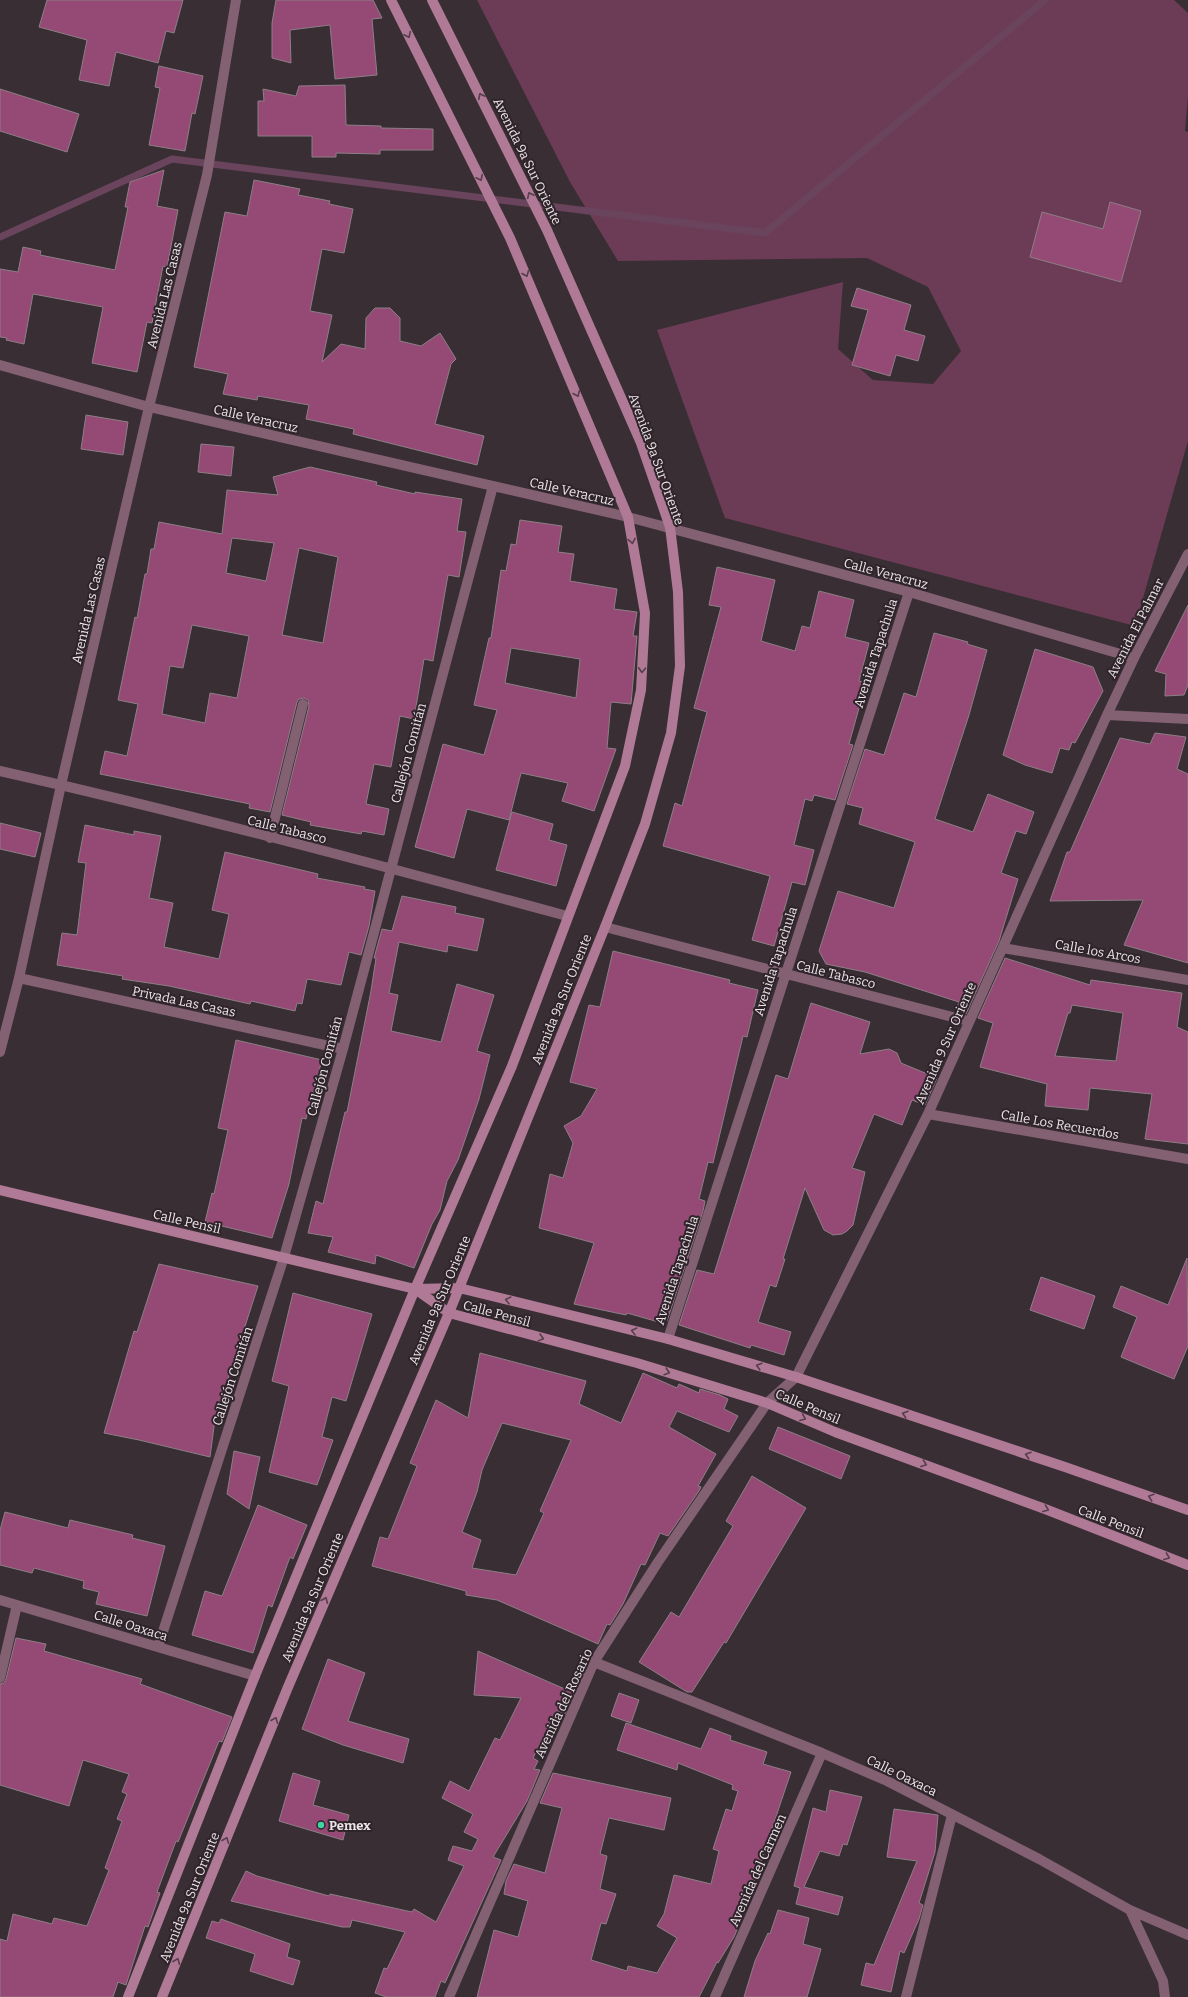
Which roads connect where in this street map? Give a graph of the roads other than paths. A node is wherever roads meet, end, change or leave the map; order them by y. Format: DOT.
graph roads {
  1 [pos="236,0"];
  2 [pos="391,0"];
  3 [pos="432,0"];
  4 [pos="0,365"];
  5 [pos="149,407"];
  6 [pos="494,486"];
  7 [pos="628,517"];
  8 [pos="670,528"];
  9 [pos="1188,554"];
  10 [pos="909,592"];
  11 [pos="1134,658"];
  12 [pos="303,704"];
  13 [pos="1107,715"];
  14 [pos="1188,719"];
  15 [pos="0,771"];
  16 [pos="61,785"];
  17 [pos="270,838"];
  18 [pos="390,868"];
  19 [pos="567,916"];
  20 [pos="605,927"];
  21 [pos="1003,948"];
  22 [pos="784,975"];
  23 [pos="19,978"];
  24 [pos="1188,980"];
  25 [pos="968,1021"];
  26 [pos="343,1049"];
  27 [pos="0,1052"];
  28 [pos="928,1114"];
  29 [pos="1188,1159"];
  30 [pos="0,1190"];
  31 [pos="284,1257"];
  32 [pos="459,1288"];
  33 [pos="415,1289"];
  34 [pos="449,1313"];
  35 [pos="668,1339"];
  36 [pos="796,1377"];
  37 [pos="767,1403"];
  38 [pos="1188,1510"];
  39 [pos="1188,1565"];
  40 [pos="0,1600"];
  41 [pos="17,1605"];
  42 [pos="158,1647"];
  43 [pos="594,1662"];
  44 [pos="255,1676"];
  45 [pos="0,1678"];
  46 [pos="822,1753"];
  47 [pos="952,1815"];
  48 [pos="1130,1910"];
  49 [pos="1188,1935"];
  50 [pos="128,1997"];
  51 [pos="162,1997"];
  52 [pos="449,1997"];
  53 [pos="715,1997"];
  54 [pos="906,1997"];
  55 [pos="1166,1997"];
  1 -- 5 [label="street, Avenida Las Casas"];
  2 -- 7 [label="main road, Avenida 9a Sur Oriente, one-way"];
  8 -- 3 [label="main road, Avenida 9a Sur Oriente, one-way"];
  4 -- 5 [label="street, Calle Veracruz"];
  5 -- 6 [label="street, Calle Veracruz"];
  5 -- 16 [label="street, Avenida Las Casas"];
  6 -- 7 [label="street, Calle Veracruz"];
  6 -- 18 [label="street, Callejón Comitán"];
  7 -- 8 [label="street, Calle Veracruz"];
  7 -- 19 [label="main road, Avenida 9a Sur Oriente, one-way"];
  8 -- 10 [label="street, Calle Veracruz"];
  8 -- 20 [label="main road, Avenida 9a Sur Oriente"];
  9 -- 11 [label="street, Avenida El Palmar"];
  10 -- 11 [label="street, Calle Veracruz"];
  10 -- 22 [label="street, Avenida Tapachula"];
  11 -- 13 [label="street, Avenida El Palmar"];
  12 -- 17 [label="street"];
  13 -- 14 [label="street"];
  13 -- 21 [label="street, Avenida 9 Sur Oriente"];
  15 -- 16 [label="street, Calle Tabasco"];
  16 -- 17 [label="street, Calle Tabasco"];
  16 -- 23 [label="street, Avenida Las Casas"];
  17 -- 18 [label="street, Calle Tabasco"];
  18 -- 19 [label="street, Calle Tabasco"];
  18 -- 26 [label="street, Callejón Comitán"];
  19 -- 33 [label="main road, Avenida 9a Sur Oriente"];
  20 -- 22 [label="street, Calle Tabasco"];
  20 -- 32 [label="main road, Avenida 9a Sur Oriente"];
  21 -- 24 [label="street, Calle los Arcos"];
  21 -- 25 [label="street, Avenida 9 Sur Oriente"];
  22 -- 25 [label="street, Calle Tabasco"];
  22 -- 35 [label="street, Avenida Tapachula"];
  23 -- 26 [label="street, Privada Las Casas"];
  23 -- 27 [label="street, Avenida Las Casas"];
  25 -- 28 [label="street, Avenida 9 Sur Oriente"];
  26 -- 31 [label="street, Callejón Comitán"];
  28 -- 29 [label="street, Calle Los Recuerdos"];
  28 -- 36 [label="street, Avenida 9 Sur Oriente"];
  30 -- 31 [label="main road, Calle Pensil"];
  31 -- 33 [label="main road, Calle Pensil"];
  31 -- 42 [label="street, Callejón Comitán"];
  32 -- 33 [label="main road, Calle Pensil"];
  32 -- 34 [label="main road, Avenida 9a Sur Oriente"];
  35 -- 32 [label="main road, Calle Pensil, one-way"];
  33 -- 34 [label="main road, Calle Pensil"];
  33 -- 44 [label="main road, Avenida 9a Sur Oriente"];
  34 -- 37 [label="main road, Calle Pensil, one-way"];
  51 -- 34 [label="main road, Avenida 9a Sur Oriente, one-way"];
  36 -- 35 [label="main road, Calle Pensil, one-way"];
  36 -- 37 [label="street, Avenida del Rosario"];
  38 -- 36 [label="main road, Calle Pensil, one-way"];
  37 -- 39 [label="main road, Calle Pensil, one-way"];
  37 -- 43 [label="street, Avenida del Rosario"];
  40 -- 41 [label="street, Calle Oaxaca"];
  41 -- 42 [label="street, Calle Oaxaca"];
  41 -- 45 [label="street"];
  42 -- 44 [label="street, Calle Oaxaca"];
  43 -- 46 [label="street, Calle Oaxaca"];
  43 -- 52 [label="street, Avenida del Rosario"];
  44 -- 50 [label="main road, Avenida 9a Sur Oriente"];
  46 -- 47 [label="street, Calle Oaxaca"];
  46 -- 53 [label="street, Avenida del Carmen"];
  47 -- 48 [label="street, Calle Oaxaca"];
  47 -- 54 [label="street"];
  48 -- 49 [label="street, Calle Oaxaca"];
  48 -- 55 [label="street"];
}
